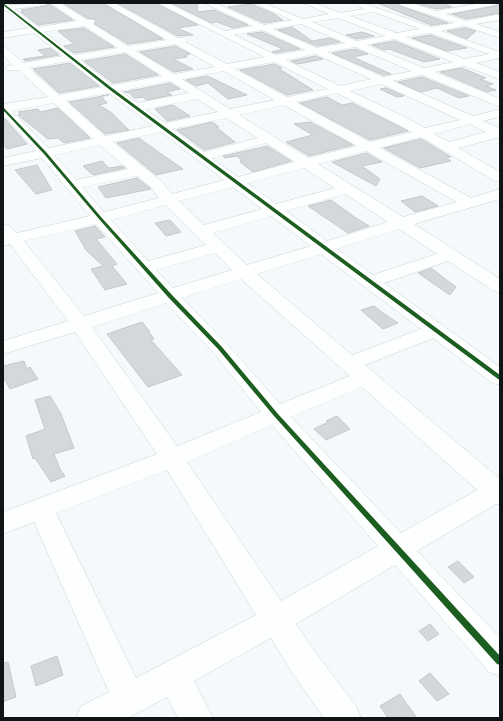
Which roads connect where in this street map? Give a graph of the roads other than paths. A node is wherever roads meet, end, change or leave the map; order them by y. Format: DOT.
graph roads {
  1 [pos="45,3"];
  2 [pos="54,3"];
  3 [pos="108,3"];
  4 [pos="224,3"];
  5 [pos="257,3"];
  6 [pos="355,3"];
  7 [pos="403,3"];
  8 [pos="460,3"];
  9 [pos="495,3"];
  10 [pos="210,4"];
  11 [pos="309,4"];
  12 [pos="5,7"];
  13 [pos="473,7"];
  14 [pos="161,8"];
  15 [pos="500,9"];
  16 [pos="175,10"];
  17 [pos="274,10"];
  18 [pos="341,10"];
  19 [pos="373,10"];
  20 [pos="488,11"];
  21 [pos="434,13"];
  22 [pos="146,14"];
  23 [pos="132,16"];
  24 [pos="500,16"];
  25 [pos="116,19"];
  26 [pos="398,19"];
  27 [pos="101,21"];
  28 [pos="198,21"];
  29 [pos="300,21"];
  30 [pos="85,23"];
  31 [pos="183,23"];
  32 [pos="467,24"];
  33 [pos="168,25"];
  34 [pos="264,27"];
  35 [pos="152,28"];
  36 [pos="37,30"];
  37 [pos="321,30"];
  38 [pos="430,31"];
  39 [pos="225,33"];
  40 [pos="3,35"];
  41 [pos="500,35"];
  42 [pos="285,36"];
  43 [pos="205,37"];
  44 [pos="397,37"];
  45 [pos="191,39"];
  46 [pos="177,41"];
  47 [pos="354,44"];
  48 [pos="125,49"];
  49 [pos="3,50"];
  50 [pos="318,51"];
  51 [pos="500,55"];
  52 [pos="72,58"];
  53 [pos="276,58"];
  54 [pos="140,59"];
  55 [pos="126,61"];
  56 [pos="466,62"];
  57 [pos="99,66"];
  58 [pos="20,67"];
  59 [pos="85,68"];
  60 [pos="224,68"];
  61 [pos="3,69"];
  62 [pos="156,69"];
  63 [pos="360,70"];
  64 [pos="142,72"];
  65 [pos="421,72"];
  66 [pos="500,76"];
  67 [pos="113,77"];
  68 [pos="170,78"];
  69 [pos="317,78"];
  70 [pos="99,79"];
  71 [pos="383,80"];
  72 [pos="111,89"];
  73 [pos="340,90"];
  74 [pos="414,94"];
  75 [pos="197,95"];
  76 [pos="483,96"];
  77 [pos="56,99"];
  78 [pos="286,102"];
  79 [pos="500,103"];
  80 [pos="369,104"];
  81 [pos="137,107"];
  82 [pos="442,107"];
  83 [pos="3,108"];
  84 [pos="500,113"];
  85 [pos="227,114"];
  86 [pos="473,120"];
  87 [pos="165,128"];
  88 [pos="500,132"];
  89 [pos="423,133"];
  90 [pos="268,139"];
  91 [pos="103,141"];
  92 [pos="369,146"];
  93 [pos="447,147"];
  94 [pos="45,153"];
  95 [pos="203,156"];
  96 [pos="3,162"];
  97 [pos="306,163"];
  98 [pos="138,171"];
  99 [pos="496,172"];
  100 [pos="236,181"];
  101 [pos="72,185"];
  102 [pos="347,189"];
  103 [pos="500,194"];
  104 [pos="169,200"];
  105 [pos="470,203"];
  106 [pos="276,211"];
  107 [pos="100,218"];
  108 [pos="401,223"];
  109 [pos="202,231"];
  110 [pos="7,236"];
  111 [pos="218,247"];
  112 [pos="324,247"];
  113 [pos="450,255"];
  114 [pos="144,268"];
  115 [pos="245,272"];
  116 [pos="370,282"];
  117 [pos="500,287"];
  118 [pos="170,296"];
  119 [pos="80,324"];
  120 [pos="435,330"];
  121 [pos="3,348"];
  122 [pos="357,371"];
  123 [pos="500,378"];
  124 [pos="276,415"];
  125 [pos="172,458"];
  126 [pos="499,492"];
  127 [pos="41,509"];
  128 [pos="4,522"];
  129 [pos="398,548"];
  130 [pos="277,619"];
  131 [pos="500,662"];
  132 [pos="174,676"];
  133 [pos="129,700"];
  134 [pos="93,718"];
  135 [pos="196,718"];
  136 [pos="344,718"];
  1 -- 12 [label="street"];
  2 -- 30 [label="street"];
  3 -- 23 [label="street"];
  4 -- 10 [label="street"];
  5 -- 17 [label="street"];
  6 -- 19 [label="street"];
  7 -- 21 [label="street"];
  8 -- 13 [label="street"];
  9 -- 13 [label="street"];
  10 -- 16 [label="street"];
  10 -- 34 [label="street"];
  11 -- 17 [label="street"];
  11 -- 18 [label="street"];
  12 -- 36 [label="street"];
  13 -- 20 [label="street"];
  13 -- 21 [label="street"];
  14 -- 16 [label="street"];
  15 -- 20 [label="street"];
  16 -- 28 [label="street"];
  17 -- 29 [label="street"];
  18 -- 19 [label="street"];
  18 -- 29 [label="street"];
  18 -- 44 [label="street"];
  19 -- 26 [label="street"];
  20 -- 24 [label="street"];
  21 -- 26 [label="street"];
  21 -- 32 [label="street"];
  22 -- 23 [label="street"];
  23 -- 25 [label="street"];
  23 -- 35 [label="street"];
  24 -- 32 [label="street"];
  26 -- 38 [label="street"];
  27 -- 30 [label="street"];
  28 -- 31 [label="street"];
  28 -- 39 [label="street"];
  29 -- 34 [label="street"];
  29 -- 37 [label="street"];
  30 -- 36 [label="street"];
  30 -- 48 [label="street"];
  32 -- 38 [label="street"];
  32 -- 41 [label="street"];
  33 -- 35 [label="street"];
  34 -- 39 [label="street"];
  34 -- 42 [label="street"];
  35 -- 46 [label="street"];
  36 -- 40 [label="street"];
  36 -- 52 [label="street"];
  37 -- 42 [label="street"];
  37 -- 47 [label="street"];
  38 -- 44 [label="street"];
  38 -- 51 [label="street"];
  39 -- 43 [label="street"];
  39 -- 53 [label="street"];
  42 -- 50 [label="street"];
  44 -- 47 [label="street"];
  44 -- 56 [label="street"];
  45 -- 46 [label="street"];
  46 -- 48 [label="street"];
  46 -- 60 [label="street"];
  47 -- 50 [label="street"];
  47 -- 65 [label="street"];
  48 -- 52 [label="street"];
  48 -- 54 [label="street"];
  49 -- 58 [label="street"];
  50 -- 53 [label="street"];
  50 -- 63 [label="street"];
  51 -- 56 [label="street"];
  52 -- 58 [label="street"];
  52 -- 59 [label="street"];
  53 -- 60 [label="street"];
  53 -- 69 [label="street"];
  54 -- 55 [label="street"];
  54 -- 62 [label="street"];
  56 -- 65 [label="street"];
  56 -- 66 [label="street"];
  57 -- 59 [label="street"];
  58 -- 61 [label="street"];
  58 -- 77 [label="street"];
  59 -- 70 [label="street"];
  60 -- 68 [label="street"];
  60 -- 78 [label="street"];
  62 -- 64 [label="street"];
  62 -- 68 [label="street"];
  63 -- 69 [label="street"];
  63 -- 71 [label="street"];
  65 -- 71 [label="street"];
  65 -- 76 [label="street"];
  67 -- 70 [label="street"];
  68 -- 72 [label="street"];
  68 -- 75 [label="street"];
  69 -- 73 [label="street"];
  70 -- 72 [label="street"];
  71 -- 73 [label="street"];
  71 -- 74 [label="street"];
  72 -- 77 [label="street"];
  72 -- 81 [label="street"];
  73 -- 78 [label="street"];
  73 -- 80 [label="street"];
  74 -- 80 [label="street"];
  74 -- 82 [label="street"];
  75 -- 81 [label="street"];
  75 -- 85 [label="street"];
  76 -- 79 [label="street"];
  76 -- 82 [label="street"];
  77 -- 83 [label="street"];
  77 -- 91 [label="street"];
  78 -- 85 [label="street"];
  78 -- 92 [label="street"];
  80 -- 89 [label="street"];
  81 -- 87 [label="street"];
  82 -- 86 [label="street"];
  83 -- 94 [label="street"];
  84 -- 86 [label="street"];
  85 -- 87 [label="street"];
  85 -- 90 [label="street"];
  86 -- 88 [label="street"];
  86 -- 89 [label="street"];
  87 -- 91 [label="street"];
  87 -- 95 [label="street"];
  88 -- 93 [label="street"];
  89 -- 92 [label="street"];
  89 -- 93 [label="street"];
  90 -- 95 [label="street"];
  90 -- 97 [label="street"];
  91 -- 94 [label="street"];
  91 -- 98 [label="street"];
  92 -- 97 [label="street"];
  92 -- 105 [label="street"];
  93 -- 99 [label="street"];
  94 -- 96 [label="street"];
  94 -- 101 [label="street"];
  95 -- 100 [label="street"];
  97 -- 100 [label="street"];
  97 -- 102 [label="street"];
  98 -- 101 [label="street"];
  98 -- 104 [label="street"];
  100 -- 104 [label="street"];
  100 -- 106 [label="street"];
  101 -- 107 [label="street"];
  102 -- 106 [label="street"];
  102 -- 108 [label="street"];
  103 -- 105 [label="street"];
  104 -- 107 [label="street"];
  104 -- 109 [label="street"];
  105 -- 108 [label="street"];
  106 -- 109 [label="street"];
  106 -- 112 [label="street"];
  107 -- 110 [label="street"];
  107 -- 114 [label="street"];
  108 -- 112 [label="street"];
  108 -- 113 [label="street"];
  109 -- 111 [label="street"];
  110 -- 119 [label="street"];
  111 -- 114 [label="street"];
  111 -- 115 [label="street"];
  112 -- 115 [label="street"];
  112 -- 116 [label="street"];
  113 -- 116 [label="street"];
  113 -- 117 [label="street"];
  114 -- 118 [label="street"];
  115 -- 118 [label="street"];
  115 -- 122 [label="street"];
  116 -- 120 [label="street"];
  118 -- 119 [label="street"];
  118 -- 124 [label="street"];
  119 -- 121 [label="street"];
  119 -- 125 [label="street"];
  120 -- 122 [label="street"];
  120 -- 123 [label="street"];
  122 -- 124 [label="street"];
  122 -- 126 [label="street"];
  124 -- 125 [label="street"];
  124 -- 129 [label="street"];
  125 -- 127 [label="street"];
  125 -- 130 [label="street"];
  126 -- 129 [label="street"];
  127 -- 128 [label="street"];
  127 -- 133 [label="street"];
  129 -- 130 [label="street"];
  129 -- 131 [label="street"];
  130 -- 132 [label="street"];
  130 -- 136 [label="street"];
  132 -- 133 [label="street"];
  132 -- 135 [label="street"];
  133 -- 134 [label="street"];
}
